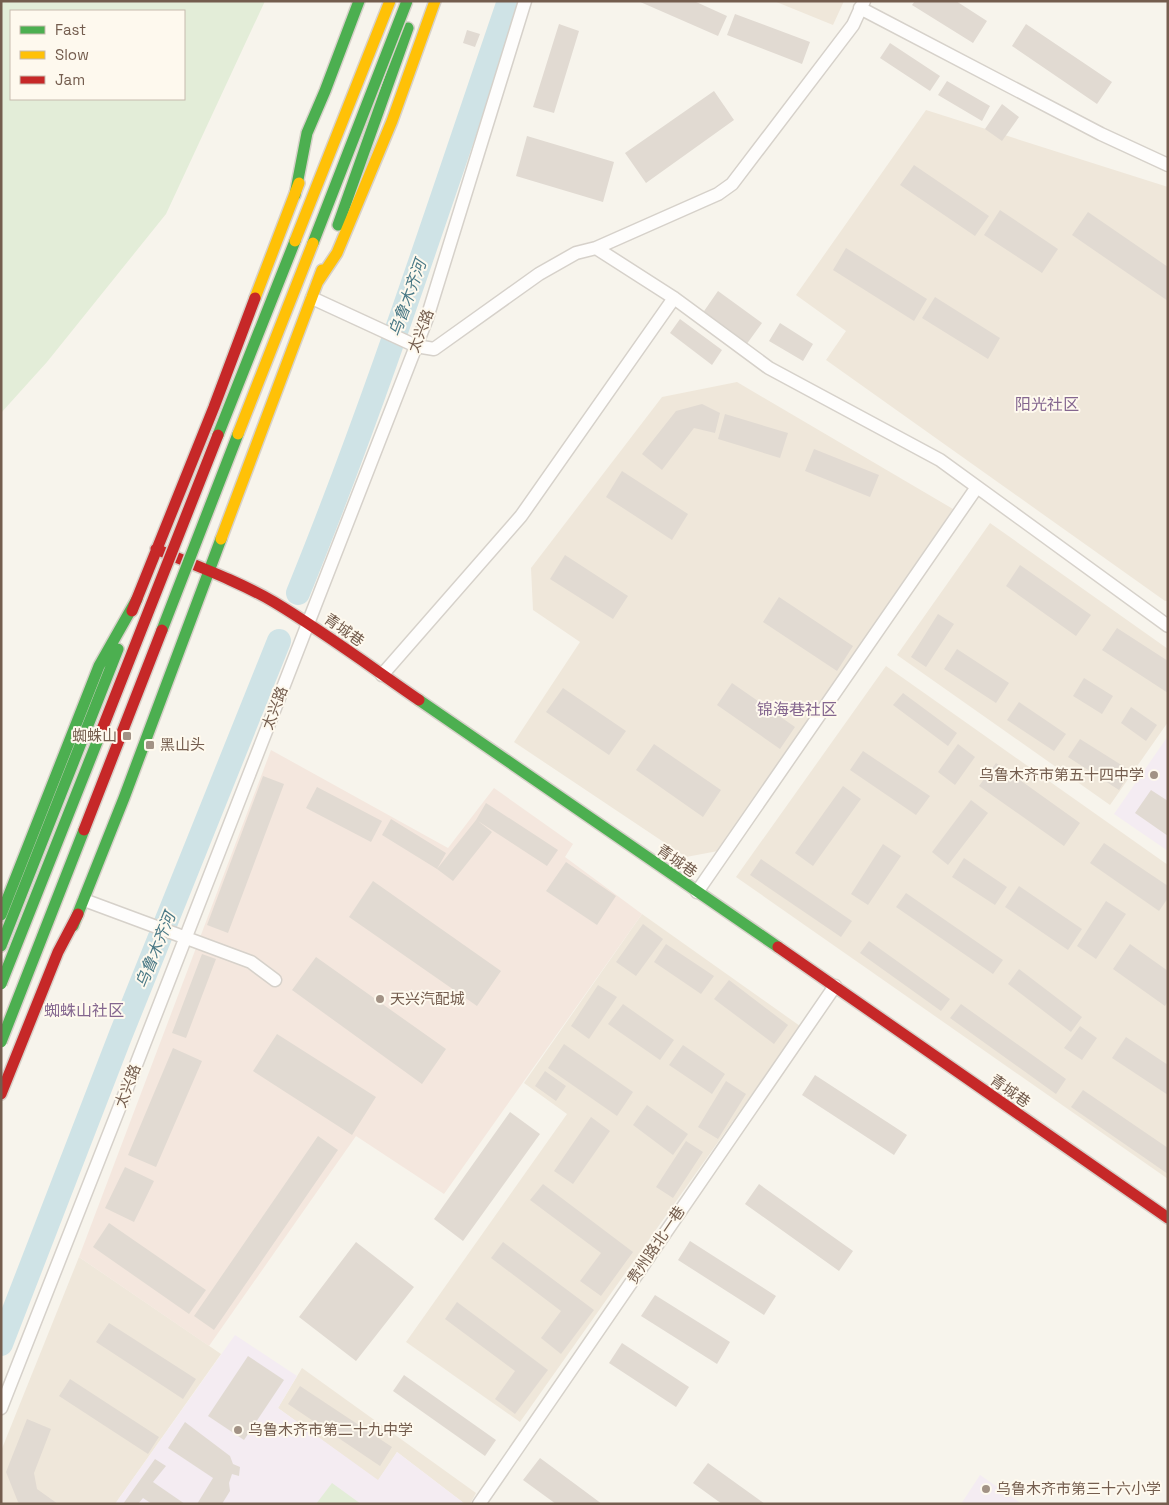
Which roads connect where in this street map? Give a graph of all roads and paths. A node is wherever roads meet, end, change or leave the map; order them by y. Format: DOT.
graph roads {
  1 [pos="358,1"];
  2 [pos="364,1"];
  3 [pos="390,1"];
  4 [pos="407,1"];
  5 [pos="417,1"];
  6 [pos="435,1"];
  7 [pos="526,1"];
  8 [pos="862,5"];
  9 [pos="1168,165"];
  10 [pos="295,195"];
  11 [pos="596,248"];
  12 [pos="318,283"];
  13 [pos="312,298"];
  14 [pos="674,298"];
  15 [pos="416,346"];
  16 [pos="977,487"];
  17 [pos="156,549"];
  18 [pos="209,571"];
  19 [pos="137,599"];
  20 [pos="308,623"];
  21 [pos="1168,626"];
  22 [pos="382,675"];
  23 [pos="697,892"];
  24 [pos="84,900"];
  25 [pos="78,914"];
  26 [pos="1,915"];
  27 [pos="181,937"];
  28 [pos="1,946"];
  29 [pos="275,980"];
  30 [pos="1,984"];
  31 [pos="835,986"];
  32 [pos="1,1042"];
  33 [pos="1,1094"];
  34 [pos="1,1108"];
  35 [pos="1168,1218"];
  36 [pos="1,1408"];
  37 [pos="479,1504"];
  1 -- 10 [label="main road"];
  2 -- 10 [label="main road"];
  3 -- 30 [label="main road, bridge"];
  4 -- 32 [label="main road, bridge"];
  5 -- 12 [label="main road"];
  6 -- 12 [label="main road"];
  7 -- 15 [label="street, 太兴路"];
  8 -- 9 [label="street"];
  8 -- 11 [label="street"];
  10 -- 17 [label="main road"];
  11 -- 14 [label="street"];
  11 -- 15 [label="street"];
  12 -- 13 [label="main road"];
  13 -- 15 [label="street"];
  13 -- 18 [label="main road"];
  14 -- 16 [label="street"];
  14 -- 22 [label="street"];
  15 -- 20 [label="street, 太兴路"];
  16 -- 21 [label="street"];
  16 -- 23 [label="street"];
  17 -- 18 [label="main road, 青城巷"];
  17 -- 19 [label="main road"];
  18 -- 20 [label="main road, 青城巷"];
  18 -- 24 [label="main road"];
  19 -- 26 [label="main road"];
  19 -- 28 [label="main road"];
  20 -- 22 [label="main road, 青城巷"];
  20 -- 27 [label="street, 太兴路"];
  22 -- 23 [label="main road, 青城巷"];
  23 -- 31 [label="main road, 青城巷"];
  24 -- 25 [label="main road"];
  24 -- 27 [label="street"];
  25 -- 33 [label="main road"];
  25 -- 34 [label="main road"];
  27 -- 29 [label="street"];
  27 -- 36 [label="street, 太兴路"];
  31 -- 35 [label="main road, 青城巷"];
  31 -- 37 [label="street, 贵州路北一巷"];
}
